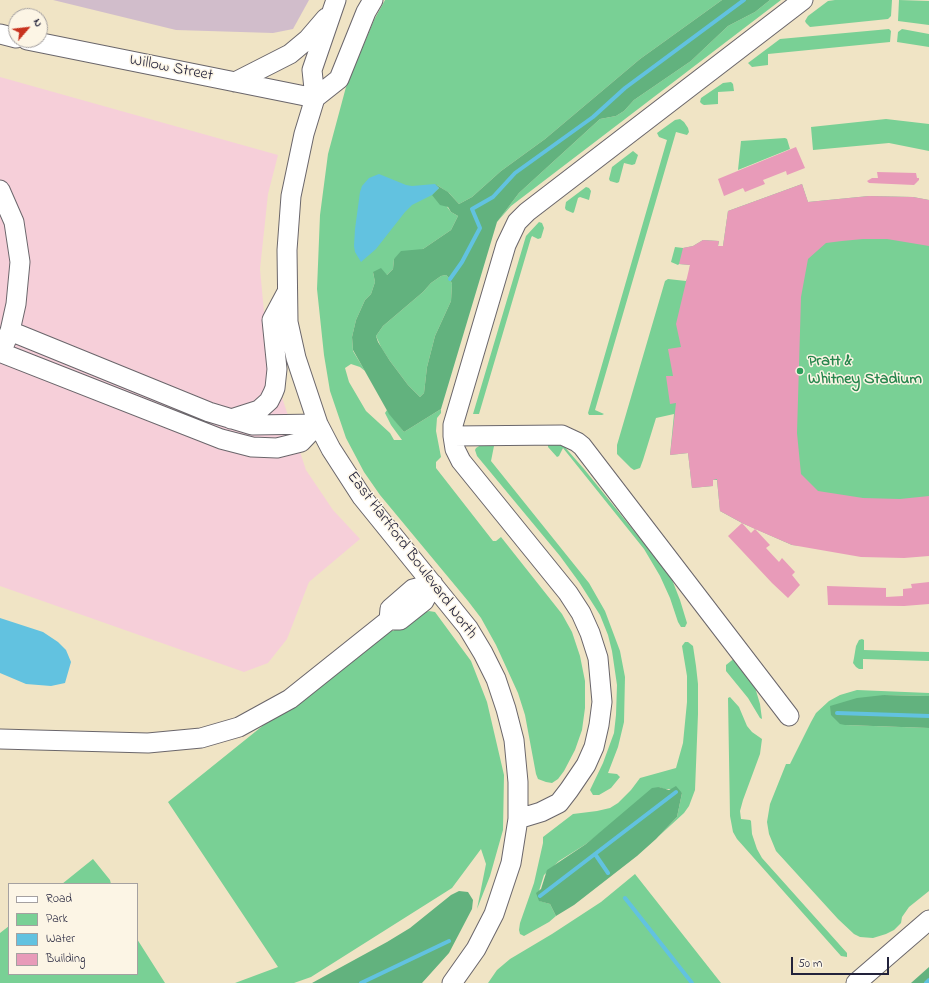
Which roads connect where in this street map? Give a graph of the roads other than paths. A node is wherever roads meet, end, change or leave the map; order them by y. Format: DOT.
graph roads {
  1 [pos="373,0"];
  2 [pos="803,0"];
  3 [pos="334,6"];
  4 [pos="48,44"];
  5 [pos="235,82"];
  6 [pos="315,98"];
  7 [pos="0,190"];
  8 [pos="287,291"];
  9 [pos="10,331"];
  10 [pos="1,354"];
  11 [pos="231,418"];
  12 [pos="318,424"];
  13 [pos="453,436"];
  14 [pos="433,584"];
  15 [pos="789,716"];
  16 [pos="0,739"];
  17 [pos="518,819"];
  18 [pos="929,920"];
  19 [pos="452,983"];
  20 [pos="856,983"];
  1 -- 6 [label="street"];
  2 -- 13 [label="street"];
  3 -- 5 [label="street"];
  3 -- 6 [label="street"];
  4 -- 5 [label="street, Willow Street"];
  5 -- 6 [label="street, Willow Street"];
  6 -- 8 [label="street, East Hartford Boulevard North"];
  7 -- 9 [label="street"];
  8 -- 11 [label="street"];
  8 -- 12 [label="street, East Hartford Boulevard North"];
  9 -- 10 [label="street"];
  9 -- 11 [label="street"];
  10 -- 12 [label="street"];
  11 -- 12 [label="street"];
  12 -- 14 [label="street, East Hartford Boulevard North"];
  13 -- 15 [label="street"];
  13 -- 17 [label="street"];
  14 -- 16 [label="street"];
  14 -- 17 [label="street, East Hartford Boulevard North"];
  17 -- 19 [label="street, East Hartford Boulevard North"];
  18 -- 20 [label="street"];
}
